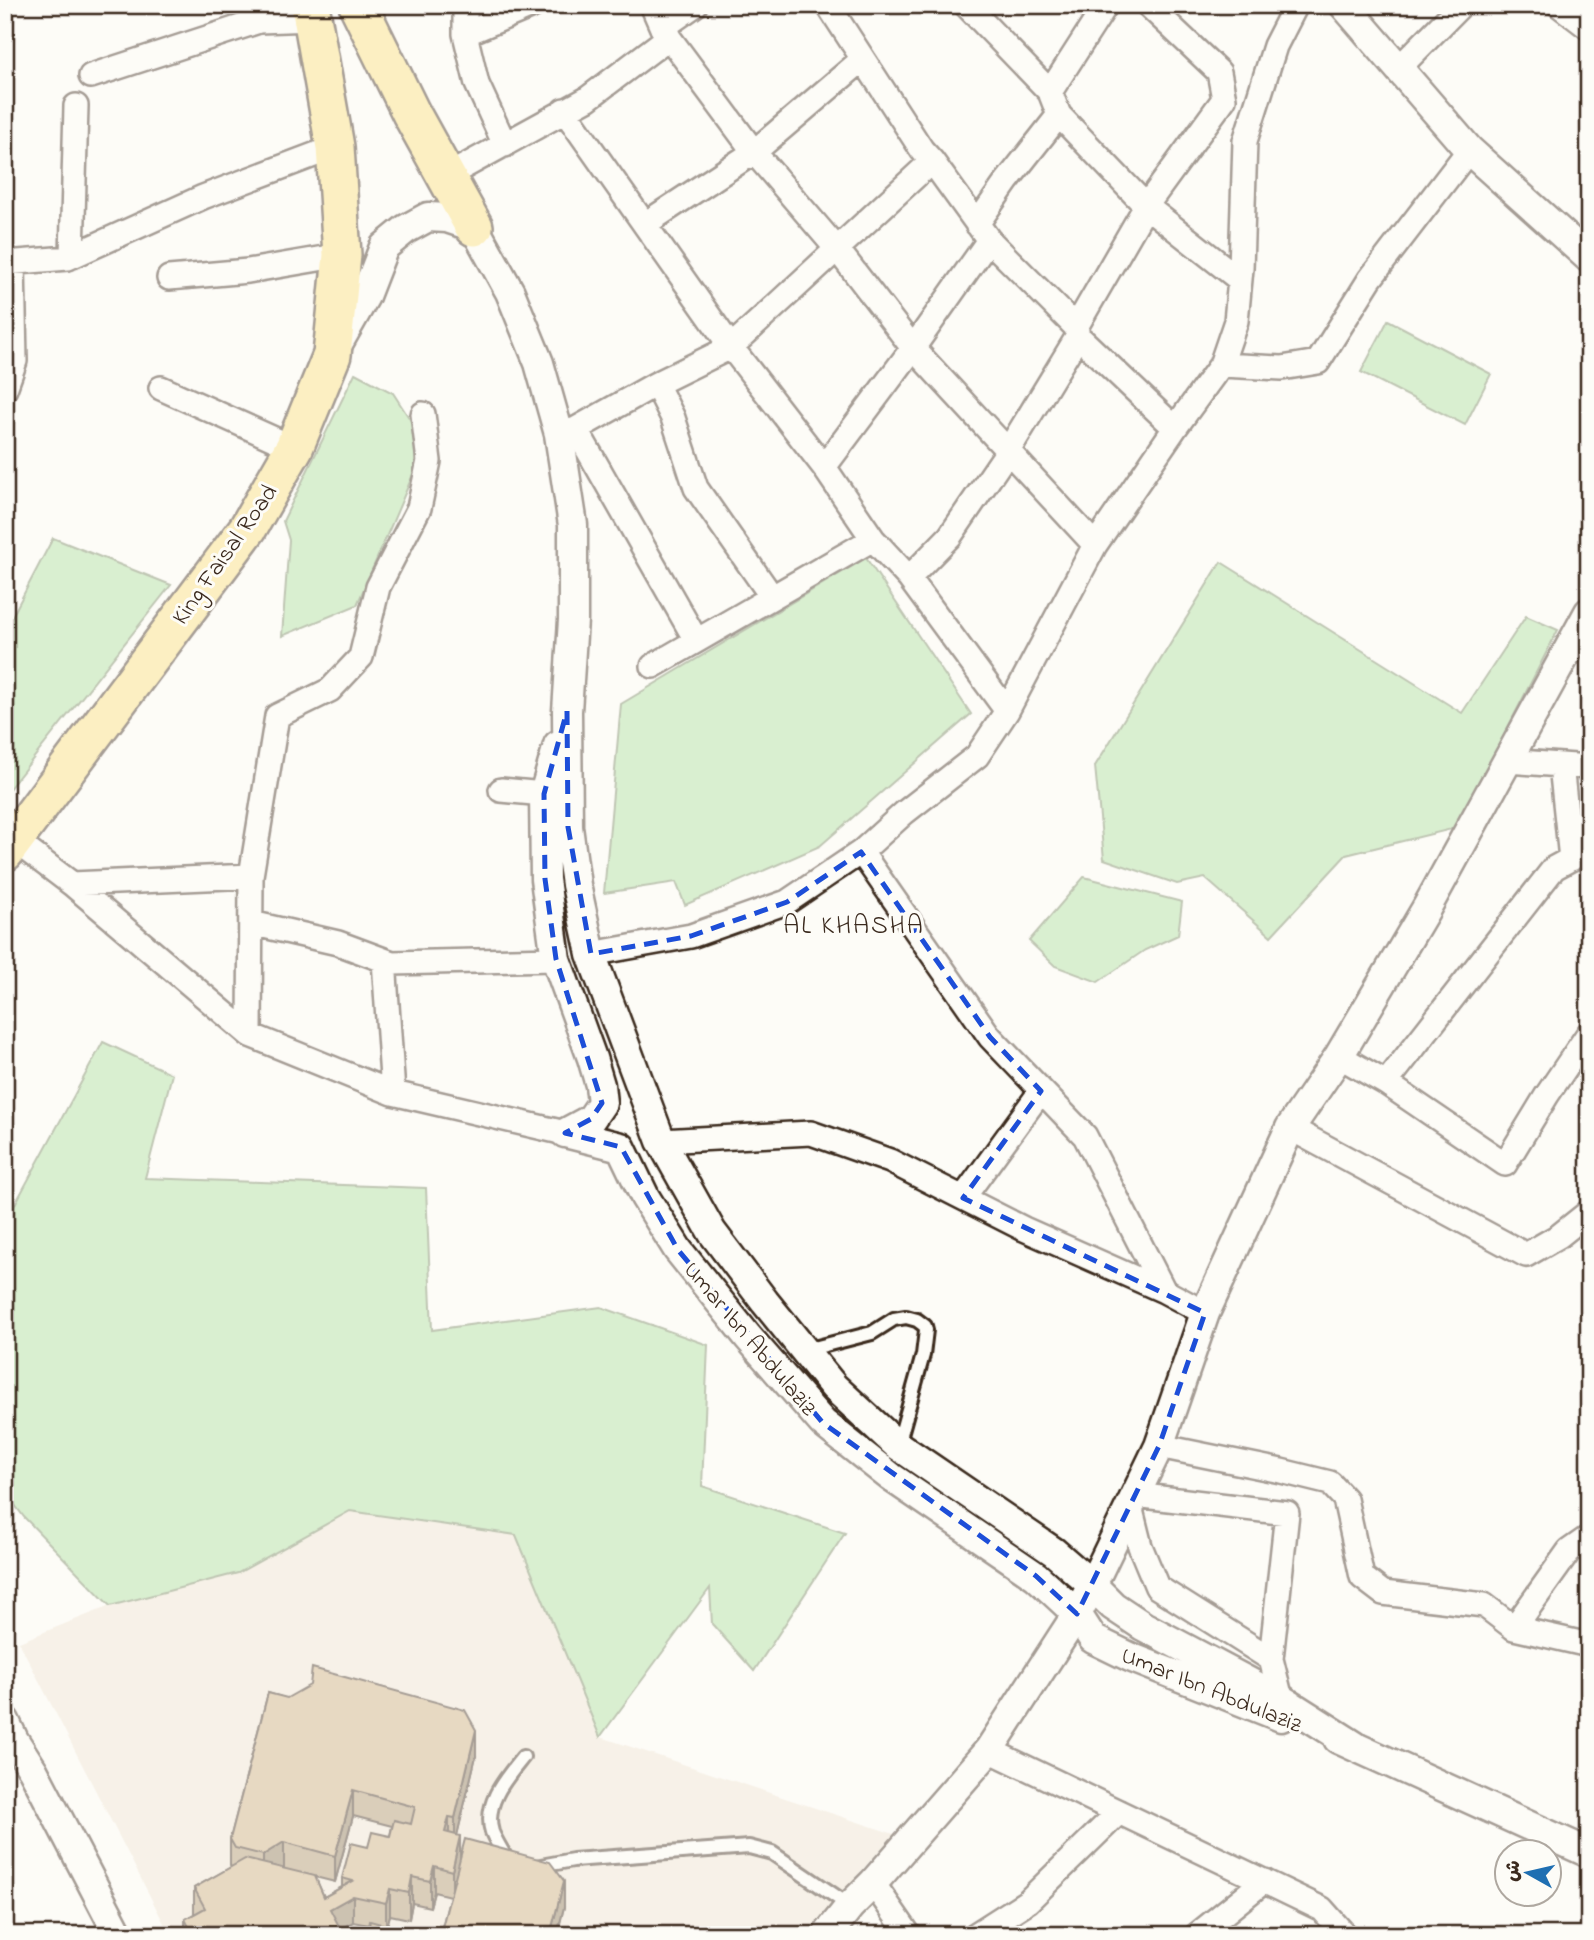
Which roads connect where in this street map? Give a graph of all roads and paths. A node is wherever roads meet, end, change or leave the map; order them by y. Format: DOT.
graph roads {
  1 [pos="358,5"];
  2 [pos="465,5"];
  3 [pos="534,5"];
  4 [pos="652,5"];
  5 [pos="695,5"];
  6 [pos="828,5"];
  7 [pos="966,5"];
  8 [pos="1106,5"];
  9 [pos="1148,5"];
  10 [pos="1296,5"];
  11 [pos="1343,5"];
  12 [pos="1461,5"];
  13 [pos="1559,5"];
  14 [pos="312,12"];
  15 [pos="1589,28"];
  16 [pos="666,33"];
  17 [pos="465,34"];
  18 [pos="863,59"];
  19 [pos="1399,68"];
  20 [pos="91,76"];
  21 [pos="1050,92"];
  22 [pos="76,106"];
  23 [pos="564,110"];
  24 [pos="1059,115"];
  25 [pos="505,145"];
  26 [pos="335,147"];
  27 [pos="1469,150"];
  28 [pos="754,152"];
  29 [pos="932,162"];
  30 [pos="447,176"];
  31 [pos="1146,206"];
  32 [pos="645,224"];
  33 [pos="474,227"];
  34 [pos="983,232"];
  35 [pos="837,249"];
  36 [pos="342,255"];
  37 [pos="72,257"];
  38 [pos="1589,258"];
  39 [pos="9,263"];
  40 [pos="169,278"];
  41 [pos="1240,280"];
  42 [pos="1077,331"];
  43 [pos="731,347"];
  44 [pos="913,348"];
  45 [pos="332,355"];
  46 [pos="10,361"];
  47 [pos="1221,365"];
  48 [pos="656,384"];
  49 [pos="162,388"];
  50 [pos="5,389"];
  51 [pos="423,414"];
  52 [pos="1174,428"];
  53 [pos="568,432"];
  54 [pos="294,448"];
  55 [pos="1007,451"];
  56 [pos="824,467"];
  57 [pos="873,539"];
  58 [pos="1095,545"];
  59 [pos="909,578"];
  60 [pos="772,597"];
  61 [pos="1589,612"];
  62 [pos="696,640"];
  63 [pos="653,666"];
  64 [pos="567,711"];
  65 [pos="1007,711"];
  66 [pos="1507,761"];
  67 [pos="1561,765"];
  68 [pos="1589,767"];
  69 [pos="501,790"];
  70 [pos="544,794"];
  71 [pos="10,846"];
  72 [pos="861,852"];
  73 [pos="1580,854"];
  74 [pos="251,876"];
  75 [pos="72,884"];
  76 [pos="251,923"];
  77 [pos="591,954"];
  78 [pos="556,959"];
  79 [pos="384,960"];
  80 [pos="1589,1033"];
  81 [pos="250,1035"];
  82 [pos="1339,1056"];
  83 [pos="1386,1083"];
  84 [pos="1041,1091"];
  85 [pos="393,1093"];
  86 [pos="1290,1128"];
  87 [pos="565,1133"];
  88 [pos="661,1141"];
  89 [pos="963,1198"];
  90 [pos="1589,1212"];
  91 [pos="1164,1292"];
  92 [pos="1205,1313"];
  93 [pos="804,1351"];
  94 [pos="897,1445"];
  95 [pos="1159,1446"];
  96 [pos="1133,1501"];
  97 [pos="1589,1537"];
  98 [pos="1092,1585"];
  99 [pos="1077,1614"];
  100 [pos="1514,1628"];
  101 [pos="1589,1645"];
  102 [pos="1271,1659"];
  103 [pos="1281,1699"];
  104 [pos="5,1721"];
  105 [pos="1355,1746"];
  106 [pos="989,1750"];
  107 [pos="523,1757"];
  108 [pos="1119,1812"];
  109 [pos="1589,1853"];
  110 [pos="1264,1881"];
  111 [pos="873,1883"];
  112 [pos="850,1906"];
  113 [pos="119,1935"];
  114 [pos="827,1935"];
  115 [pos="909,1935"];
  116 [pos="975,1935"];
  117 [pos="1197,1935"];
  118 [pos="1345,1935"];
  1 -- 30 [label="main road"];
  2 -- 17 [label="street"];
  3 -- 17 [label="street"];
  4 -- 16 [label="street"];
  5 -- 16 [label="street"];
  6 -- 18 [label="street"];
  7 -- 21 [label="street"];
  8 -- 21 [label="street"];
  9 -- 31 [label="street"];
  10 -- 41 [label="street"];
  11 -- 19 [label="street"];
  12 -- 19 [label="street"];
  13 -- 15 [label="street"];
  14 -- 20 [label="street"];
  14 -- 26 [label="main road, King Faisal Road"];
  16 -- 23 [label="street"];
  16 -- 28 [label="street"];
  17 -- 25 [label="street"];
  18 -- 28 [label="street"];
  18 -- 29 [label="street"];
  19 -- 27 [label="street"];
  21 -- 24 [label="street"];
  22 -- 37 [label="street"];
  23 -- 25 [label="street"];
  23 -- 32 [label="street"];
  24 -- 31 [label="street"];
  24 -- 34 [label="street"];
  25 -- 30 [label="street"];
  26 -- 36 [label="main road, King Faisal Road"];
  26 -- 37 [label="street"];
  27 -- 38 [label="street"];
  27 -- 47 [label="street"];
  28 -- 32 [label="street"];
  28 -- 35 [label="street"];
  29 -- 34 [label="street"];
  29 -- 35 [label="street"];
  30 -- 33 [label="main road"];
  31 -- 41 [label="street"];
  31 -- 42 [label="street"];
  32 -- 43 [label="street"];
  33 -- 45 [label="street"];
  33 -- 53 [label="street, Umar Ibn Abdulaziz"];
  34 -- 42 [label="street"];
  34 -- 44 [label="street"];
  35 -- 43 [label="street"];
  35 -- 44 [label="street"];
  36 -- 40 [label="street"];
  36 -- 45 [label="main road, King Faisal Road"];
  37 -- 39 [label="street"];
  39 -- 46 [label="street"];
  41 -- 47 [label="street"];
  42 -- 52 [label="street"];
  42 -- 55 [label="street"];
  43 -- 48 [label="street"];
  43 -- 56 [label="street"];
  44 -- 55 [label="street"];
  44 -- 56 [label="street"];
  45 -- 54 [label="main road, King Faisal Road"];
  46 -- 50 [label="street"];
  47 -- 52 [label="street"];
  48 -- 53 [label="street"];
  48 -- 60 [label="street"];
  49 -- 54 [label="street"];
  51 -- 74 [label="street"];
  52 -- 58 [label="street"];
  53 -- 62 [label="street"];
  53 -- 64 [label="street, Umar Ibn Abdulaziz"];
  54 -- 71 [label="main road, King Faisal Road"];
  55 -- 58 [label="street"];
  55 -- 59 [label="street"];
  56 -- 57 [label="street"];
  57 -- 59 [label="street"];
  57 -- 60 [label="street"];
  58 -- 65 [label="street"];
  59 -- 65 [label="street"];
  60 -- 62 [label="street"];
  61 -- 66 [label="street"];
  62 -- 63 [label="street"];
  64 -- 70 [label="street, Umar Ibn Abdulaziz"];
  64 -- 77 [label="street, Umar Ibn Abdulaziz"];
  65 -- 72 [label="street"];
  66 -- 67 [label="street"];
  66 -- 82 [label="street"];
  67 -- 68 [label="street"];
  67 -- 73 [label="street"];
  69 -- 70 [label="street"];
  70 -- 78 [label="street, Umar Ibn Abdulaziz"];
  71 -- 75 [label="street"];
  72 -- 77 [label="street"];
  72 -- 84 [label="street"];
  73 -- 83 [label="street"];
  74 -- 75 [label="street"];
  74 -- 76 [label="street"];
  75 -- 81 [label="street"];
  76 -- 79 [label="street"];
  76 -- 81 [label="street"];
  77 -- 88 [label="street, Umar Ibn Abdulaziz"];
  78 -- 79 [label="street"];
  78 -- 87 [label="street, Umar Ibn Abdulaziz"];
  79 -- 85 [label="street"];
  80 -- 83 [label="street"];
  81 -- 85 [label="street"];
  82 -- 83 [label="street"];
  82 -- 86 [label="street"];
  84 -- 89 [label="street"];
  84 -- 91 [label="street"];
  85 -- 87 [label="street"];
  86 -- 90 [label="street"];
  86 -- 92 [label="street"];
  87 -- 99 [label="street, Umar Ibn Abdulaziz"];
  88 -- 89 [label="street"];
  88 -- 93 [label="street, Umar Ibn Abdulaziz"];
  89 -- 91 [label="street"];
  91 -- 92 [label="street"];
  92 -- 95 [label="street"];
  93 -- 94 [label="street, Umar Ibn Abdulaziz"];
  93 -- 94 [label="lane"];
  94 -- 98 [label="street, Umar Ibn Abdulaziz"];
  95 -- 96 [label="street"];
  95 -- 100 [label="street"];
  96 -- 98 [label="street"];
  96 -- 102 [label="street"];
  96 -- 102 [label="street"];
  97 -- 100 [label="street"];
  98 -- 99 [label="street"];
  98 -- 103 [label="street, Umar Ibn Abdulaziz"];
  99 -- 105 [label="street, Umar Ibn Abdulaziz"];
  99 -- 106 [label="street"];
  100 -- 101 [label="street"];
  102 -- 103 [label="street"];
  103 -- 105 [label="street, Umar Ibn Abdulaziz"];
  104 -- 113 [label="street"];
  105 -- 109 [label="street, Umar Ibn Abdulaziz"];
  106 -- 108 [label="street"];
  106 -- 111 [label="street"];
  107 -- 112 [label="lane"];
  108 -- 110 [label="street"];
  108 -- 116 [label="street"];
  110 -- 117 [label="street"];
  110 -- 118 [label="street"];
  111 -- 112 [label="street"];
  111 -- 115 [label="street"];
  112 -- 114 [label="street"];
}
